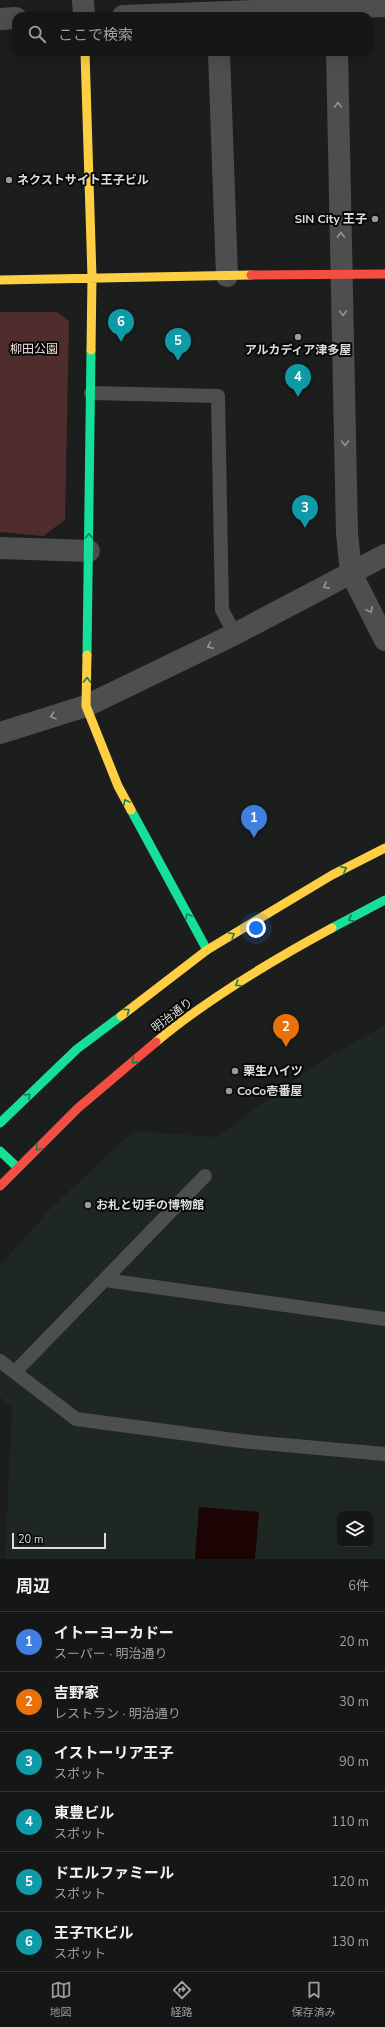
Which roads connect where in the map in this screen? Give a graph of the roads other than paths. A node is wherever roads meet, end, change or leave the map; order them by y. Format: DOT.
graph roads {
  1 [pos="83,0"];
  2 [pos="385,6"];
  3 [pos="336,8"];
  4 [pos="84,12"];
  5 [pos="257,12"];
  6 [pos="0,18"];
  7 [pos="12,18"];
  8 [pos="85,56"];
  9 [pos="219,56"];
  10 [pos="337,56"];
  11 [pos="342,274"];
  12 [pos="385,274"];
  13 [pos="227,276"];
  14 [pos="92,277"];
  15 [pos="0,280"];
  16 [pos="91,393"];
  17 [pos="0,548"];
  18 [pos="89,551"];
  19 [pos="385,556"];
  20 [pos="351,573"];
  21 [pos="235,634"];
  22 [pos="385,640"];
  23 [pos="86,706"];
  24 [pos="0,733"];
  25 [pos="385,848"];
  26 [pos="385,900"];
  27 [pos="206,950"];
  28 [pos="0,1123"];
  29 [pos="0,1151"];
  30 [pos="18,1168"];
  31 [pos="205,1176"];
  32 [pos="0,1186"];
  33 [pos="105,1280"];
  34 [pos="385,1319"];
  35 [pos="0,1361"];
  36 [pos="15,1372"];
  37 [pos="385,1454"];
  1 -- 4 [label="street"];
  2 -- 3 [label="street"];
  3 -- 5 [label="street"];
  6 -- 7 [label="street"];
  8 -- 14 [label="street"];
  9 -- 13 [label="street"];
  11 -- 10 [label="street, one-way"];
  11 -- 12 [label="street"];
  11 -- 13 [label="street"];
  11 -- 20 [label="street, one-way"];
  13 -- 14 [label="street"];
  14 -- 15 [label="street"];
  14 -- 16 [label="street"];
  18 -- 16 [label="street, one-way"];
  16 -- 21 [label="lane"];
  17 -- 18 [label="street"];
  23 -- 18 [label="street, one-way"];
  19 -- 20 [label="street"];
  20 -- 21 [label="street, one-way"];
  20 -- 22 [label="street, one-way"];
  21 -- 23 [label="street, one-way"];
  23 -- 24 [label="street, one-way"];
  27 -- 23 [label="street, one-way"];
  27 -- 25 [label="street, one-way"];
  26 -- 30 [label="street, 明治通り, one-way"];
  28 -- 27 [label="street, one-way"];
  29 -- 30 [label="street"];
  30 -- 32 [label="street, 明治通り"];
  31 -- 33 [label="lane"];
  33 -- 34 [label="lane"];
  33 -- 36 [label="lane"];
  35 -- 36 [label="lane"];
  36 -- 37 [label="lane"];
}
